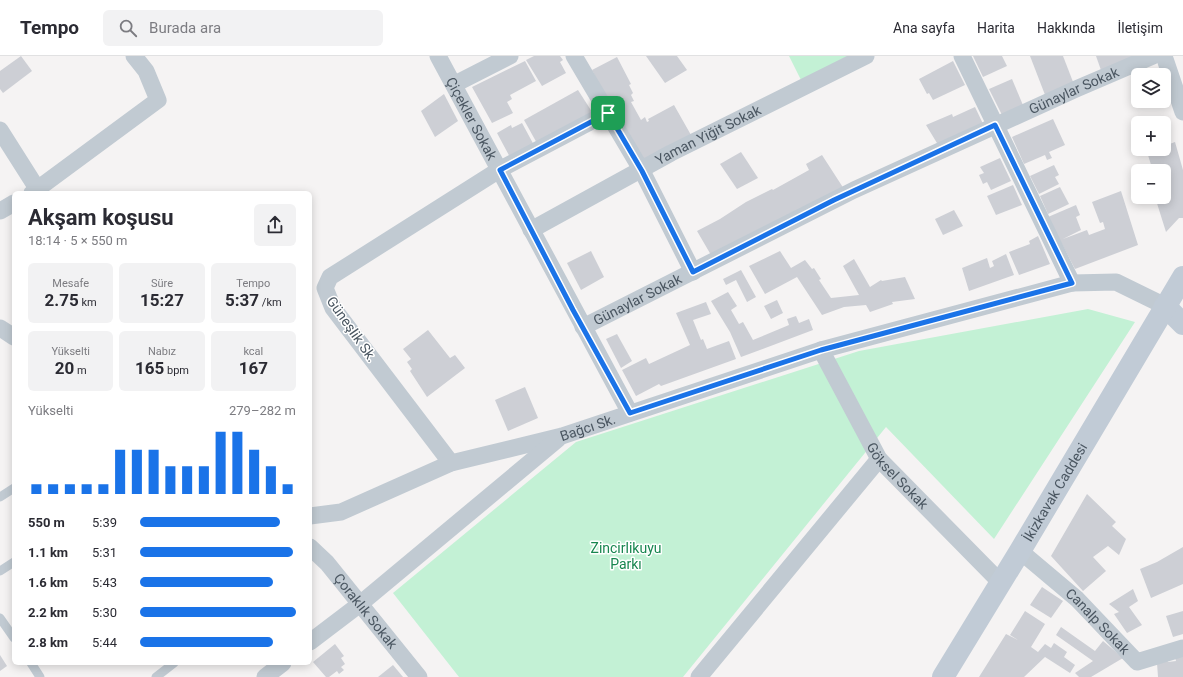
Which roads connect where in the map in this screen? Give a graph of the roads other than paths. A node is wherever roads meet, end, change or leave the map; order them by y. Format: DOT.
graph roads {
  1 [pos="134,56"];
  2 [pos="438,56"];
  3 [pos="510,56"];
  4 [pos="866,56"];
  5 [pos="962,56"];
  6 [pos="1153,56"];
  7 [pos="1164,56"];
  8 [pos="580,58"];
  9 [pos="454,84"];
  10 [pos="1183,112"];
  11 [pos="608,113"];
  12 [pos="995,125"];
  13 [pos="0,130"];
  14 [pos="500,170"];
  15 [pos="642,171"];
  16 [pos="34,191"];
  17 [pos="36,191"];
  18 [pos="12,204"];
  19 [pos="0,211"];
  20 [pos="531,230"];
  21 [pos="693,272"];
  22 [pos="1183,277"];
  23 [pos="1072,283"];
  24 [pos="1165,306"];
  25 [pos="1183,324"];
  26 [pos="583,327"];
  27 [pos="0,328"];
  28 [pos="12,336"];
  29 [pos="821,350"];
  30 [pos="630,413"];
  31 [pos="562,436"];
  32 [pos="879,459"];
  33 [pos="451,463"];
  34 [pos="12,489"];
  35 [pos="0,497"];
  36 [pos="312,516"];
  37 [pos="312,549"];
  38 [pos="1020,552"];
  39 [pos="12,563"];
  40 [pos="0,571"];
  41 [pos="1001,583"];
  42 [pos="360,604"];
  43 [pos="0,618"];
  44 [pos="12,635"];
  45 [pos="312,640"];
  46 [pos="1183,648"];
  47 [pos="32,665"];
  48 [pos="171,665"];
  49 [pos="280,665"];
  50 [pos="40,677"];
  51 [pos="156,677"];
  52 [pos="265,677"];
  53 [pos="419,677"];
  54 [pos="699,677"];
  55 [pos="944,677"];
  1 -- 17 [label="street"];
  2 -- 9 [label="street, Çiçekler Sokak"];
  3 -- 9 [label="street"];
  4 -- 15 [label="street, Yaman Yiğit Sokak"];
  5 -- 12 [label="street"];
  6 -- 12 [label="street, Günaylar Sokak"];
  7 -- 10 [label="street"];
  8 -- 11 [label="street"];
  9 -- 14 [label="street, Çiçekler Sokak"];
  11 -- 14 [label="street, Güneşlik Sk."];
  11 -- 15 [label="street"];
  12 -- 21 [label="street, Günaylar Sokak"];
  12 -- 23 [label="street"];
  13 -- 16 [label="street"];
  14 -- 20 [label="street, Çiçekler Sokak"];
  14 -- 33 [label="street, Güneşlik Sk."];
  15 -- 20 [label="street, Yaman Yiğit Sokak"];
  15 -- 21 [label="street"];
  18 -- 19 [label="street"];
  20 -- 26 [label="street, Çiçekler Sokak"];
  21 -- 26 [label="street, Günaylar Sokak"];
  22 -- 24 [label="street, İkizkavak Caddesi"];
  23 -- 24 [label="street, Bağcı Sk."];
  23 -- 29 [label="street, Bağcı Sk."];
  24 -- 25 [label="street"];
  24 -- 38 [label="street, İkizkavak Caddesi"];
  26 -- 30 [label="street, Çiçekler Sokak"];
  27 -- 28 [label="street"];
  29 -- 30 [label="street, Bağcı Sk."];
  29 -- 32 [label="street, Göksel Sokak"];
  30 -- 31 [label="street, Bağcı Sk."];
  31 -- 33 [label="street, Bağcı Sk."];
  31 -- 42 [label="street"];
  32 -- 41 [label="street, Göksel Sokak"];
  32 -- 54 [label="street"];
  33 -- 36 [label="street, Bağcı Sk."];
  34 -- 35 [label="lane"];
  37 -- 42 [label="street, Çoraklık Sokak"];
  38 -- 41 [label="street, İkizkavak Caddesi"];
  38 -- 46 [label="street, Canalp Sokak"];
  39 -- 40 [label="lane"];
  41 -- 55 [label="street, İkizkavak Caddesi"];
  42 -- 45 [label="street"];
  42 -- 53 [label="street, Çoraklık Sokak"];
  43 -- 44 [label="lane"];
  47 -- 50 [label="lane"];
  48 -- 51 [label="lane"];
  49 -- 52 [label="street"];
}
